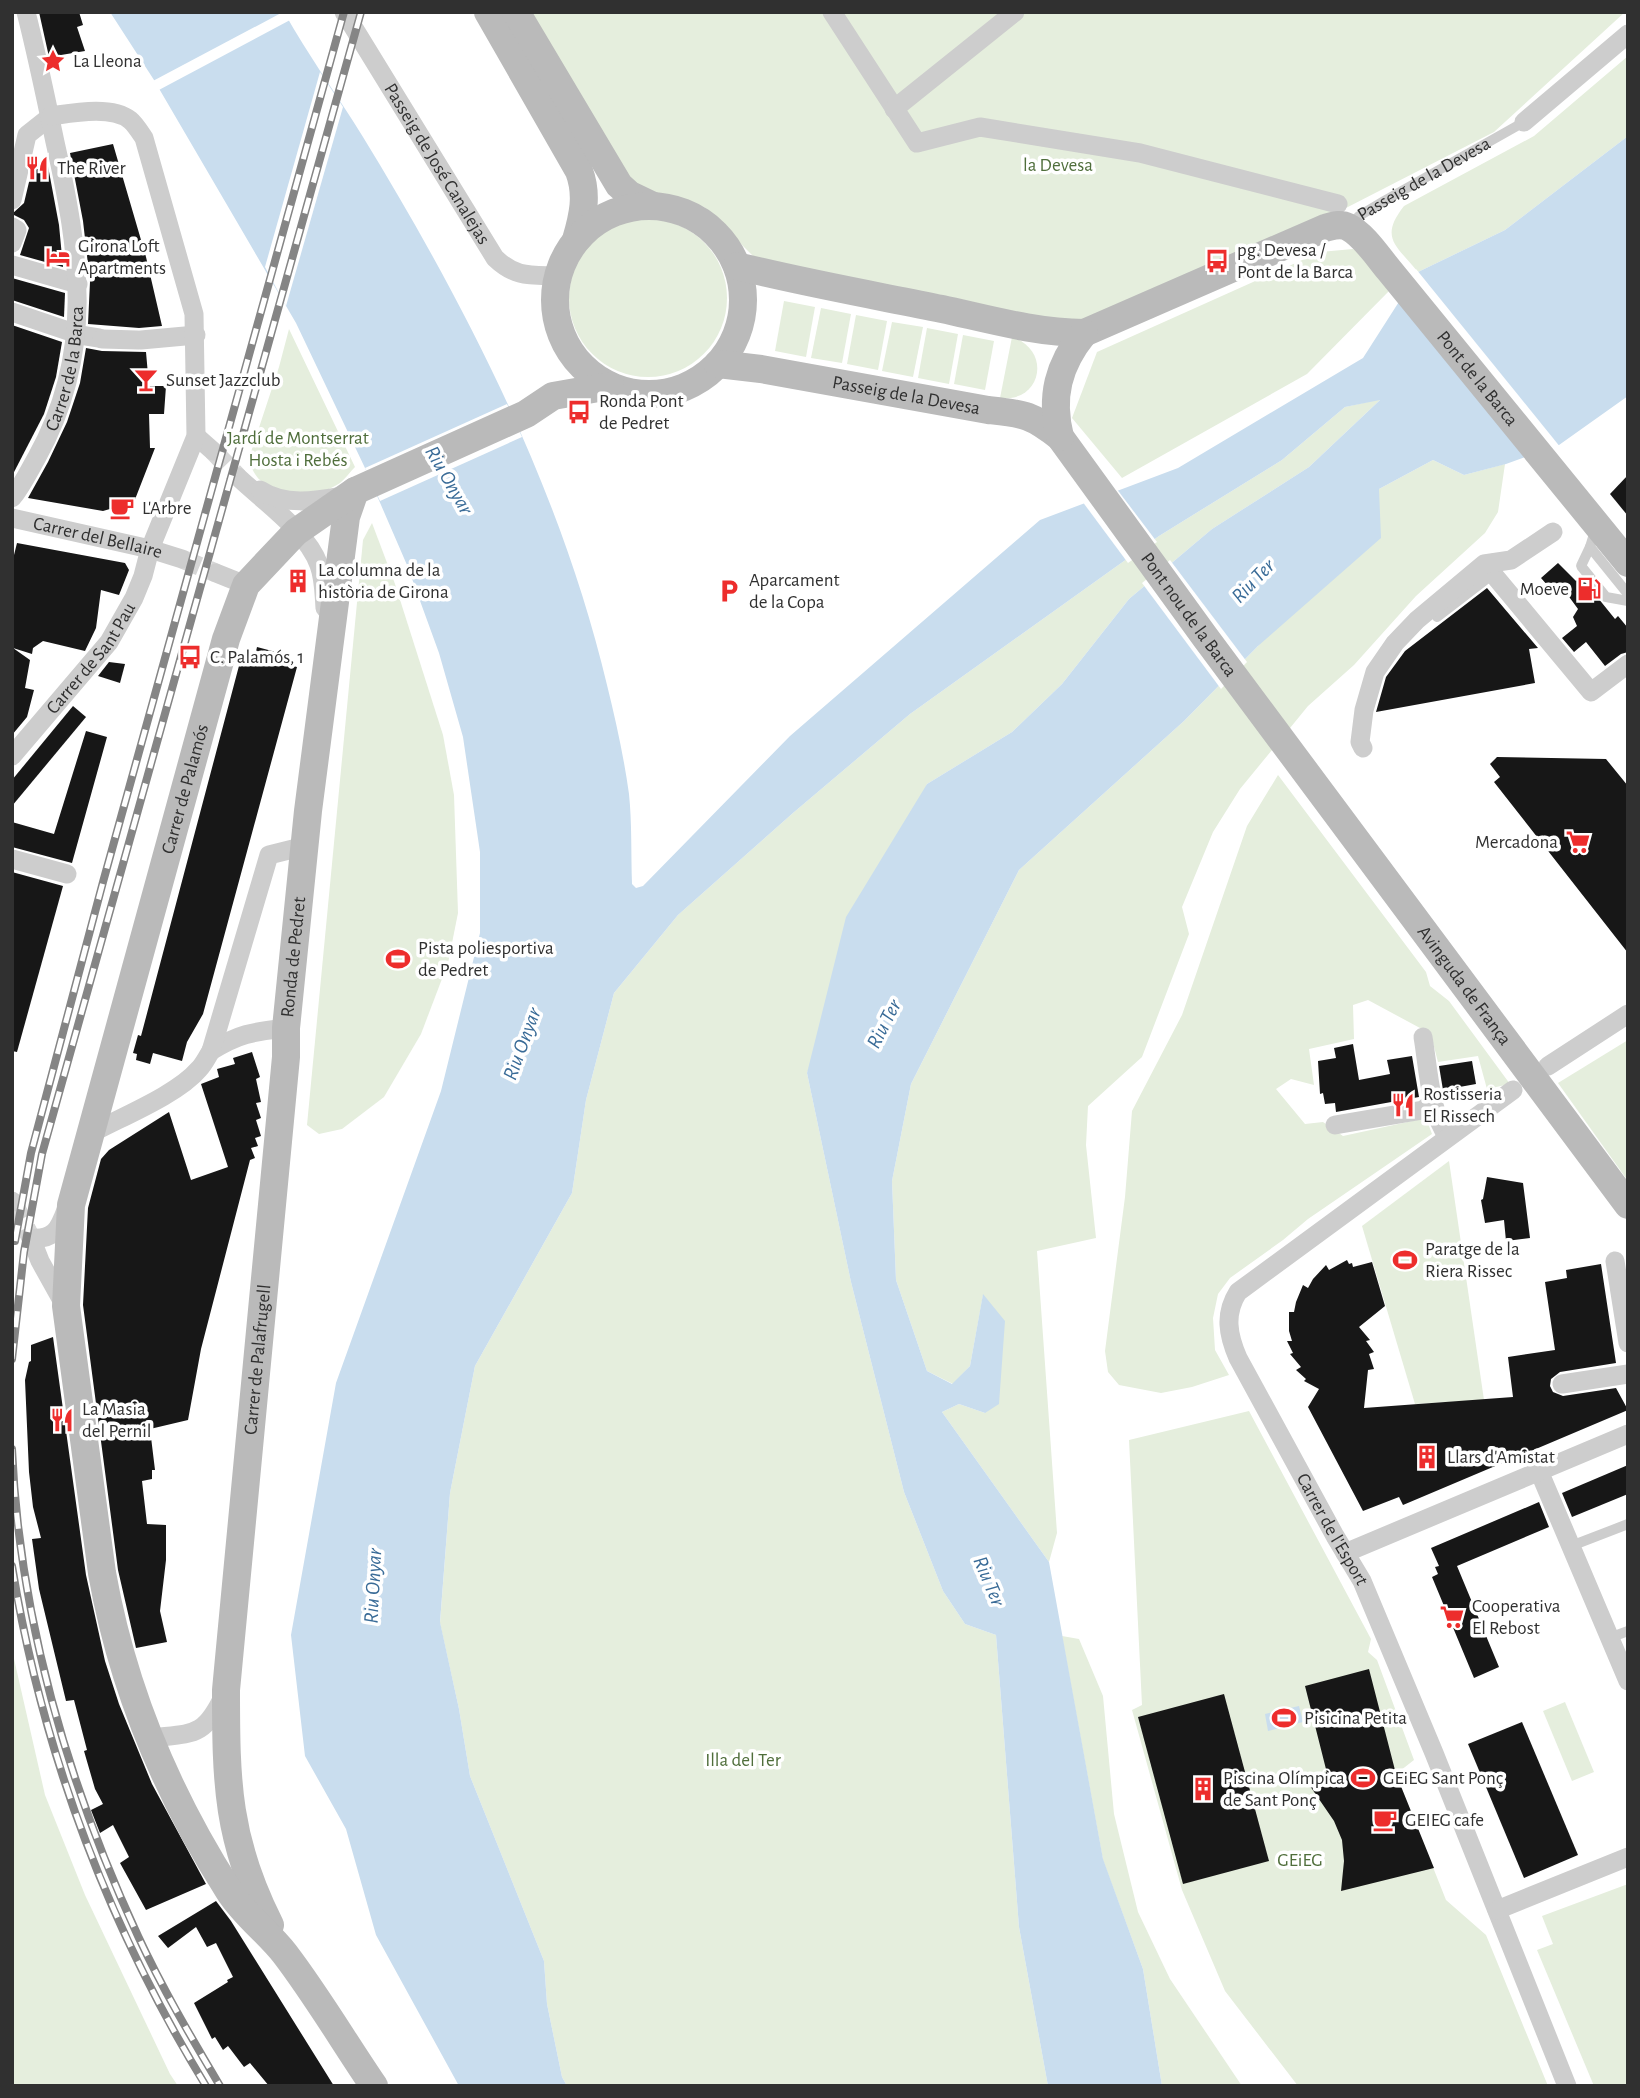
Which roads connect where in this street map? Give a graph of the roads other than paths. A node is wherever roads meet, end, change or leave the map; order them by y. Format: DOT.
graph roads {
  1 [pos="26,12"];
  2 [pos="344,12"];
  3 [pos="488,12"];
  4 [pos="516,12"];
  5 [pos="832,12"];
  6 [pos="1015,12"];
  7 [pos="1628,34"];
  8 [pos="894,109"];
  9 [pos="51,116"];
  10 [pos="1524,122"];
  11 [pos="12,200"];
  12 [pos="653,206"];
  13 [pos="1343,215"];
  14 [pos="12,227"];
  15 [pos="576,240"];
  16 [pos="12,243"];
  17 [pos="12,265"];
  18 [pos="737,266"];
  19 [pos="558,276"];
  20 [pos="78,284"];
  21 [pos="12,312"];
  22 [pos="1084,332"];
  23 [pos="76,333"];
  24 [pos="196,335"];
  25 [pos="571,352"];
  26 [pos="718,364"];
  27 [pos="610,386"];
  28 [pos="553,396"];
  29 [pos="196,436"];
  30 [pos="1060,437"];
  31 [pos="213,451"];
  32 [pos="358,490"];
  33 [pos="12,498"];
  34 [pos="12,517"];
  35 [pos="1589,525"];
  36 [pos="296,532"];
  37 [pos="1552,532"];
  38 [pos="150,549"];
  39 [pos="182,559"];
  40 [pos="1628,563"];
  41 [pos="1493,569"];
  42 [pos="216,573"];
  43 [pos="246,585"];
  44 [pos="1628,594"];
  45 [pos="1628,601"];
  46 [pos="1437,617"];
  47 [pos="1628,664"];
  48 [pos="325,672"];
  49 [pos="1363,748"];
  50 [pos="12,756"];
  51 [pos="1302,766"];
  52 [pos="305,846"];
  53 [pos="12,859"];
  54 [pos="67,874"];
  55 [pos="224,1009"];
  56 [pos="1628,1014"];
  57 [pos="286,1028"];
  58 [pos="247,1032"];
  59 [pos="1423,1037"];
  60 [pos="211,1051"];
  61 [pos="1548,1066"];
  62 [pos="1513,1090"];
  63 [pos="1434,1101"];
  64 [pos="1335,1125"];
  65 [pos="90,1133"];
  66 [pos="1448,1137"];
  67 [pos="73,1195"];
  68 [pos="1628,1205"];
  69 [pos="1615,1262"];
  70 [pos="66,1306"];
  71 [pos="1628,1343"];
  72 [pos="1628,1374"];
  73 [pos="1562,1384"];
  74 [pos="1628,1434"];
  75 [pos="1539,1471"];
  76 [pos="1628,1524"];
  77 [pos="1571,1546"];
  78 [pos="1345,1553"];
  79 [pos="1618,1635"];
  80 [pos="1628,1681"];
  81 [pos="226,1690"];
  82 [pos="150,1738"];
  83 [pos="1628,1857"];
  84 [pos="1497,1910"];
  85 [pos="284,1953"];
  86 [pos="374,2086"];
  87 [pos="1567,2086"];
  1 -- 9 [label="street, Carrer de la Barca"];
  2 -- 19 [label="street, Passeig de José Canalejas"];
  3 -- 15 [label="main road"];
  4 -- 12 [label="main road"];
  5 -- 8 [label="street"];
  6 -- 8 [label="street"];
  7 -- 10 [label="street, Passeig de la Devesa"];
  8 -- 13 [label="street"];
  9 -- 11 [label="street"];
  9 -- 20 [label="street, Carrer de la Barca"];
  9 -- 24 [label="street"];
  10 -- 13 [label="lane, Passeig de la Devesa"];
  12 -- 15 [label="main road"];
  12 -- 18 [label="main road"];
  13 -- 22 [label="main road, Passeig de la Devesa"];
  13 -- 35 [label="main road, Pont de la Barca"];
  14 -- 16 [label="street"];
  15 -- 19 [label="main road"];
  17 -- 20 [label="street"];
  18 -- 22 [label="main road, Passeig de la Devesa"];
  18 -- 26 [label="main road"];
  19 -- 25 [label="main road"];
  20 -- 23 [label="street, Carrer de la Barca"];
  21 -- 23 [label="street"];
  22 -- 30 [label="main road"];
  23 -- 24 [label="street"];
  23 -- 33 [label="street, Carrer de la Barca"];
  24 -- 29 [label="street"];
  25 -- 27 [label="main road"];
  25 -- 28 [label="main road"];
  26 -- 27 [label="main road"];
  26 -- 30 [label="main road, Passeig de la Devesa"];
  27 -- 28 [label="main road"];
  28 -- 32 [label="main road, Carrer de Palamós"];
  29 -- 31 [label="street"];
  29 -- 38 [label="street, Carrer de Sant Pau"];
  30 -- 51 [label="main road, Pont nou de la Barca"];
  32 -- 36 [label="main road, Carrer de Palamós"];
  32 -- 36 [label="street, Ronda de Pedret"];
  32 -- 48 [label="main road, Ronda de Pedret"];
  34 -- 38 [label="street, Carrer del Bellaire"];
  35 -- 40 [label="main road, Pont de la Barca"];
  35 -- 44 [label="lane"];
  35 -- 45 [label="lane"];
  36 -- 43 [label="main road, Carrer de Palamós"];
  36 -- 48 [label="street, Ronda de Pedret"];
  37 -- 41 [label="street"];
  38 -- 39 [label="street, Carrer del Bellaire"];
  38 -- 50 [label="street, Carrer de Sant Pau"];
  41 -- 46 [label="lane"];
  41 -- 47 [label="street"];
  41 -- 49 [label="street"];
  42 -- 43 [label="street"];
  43 -- 65 [label="main road, Carrer de Palamós"];
  48 -- 52 [label="main road, Ronda de Pedret"];
  51 -- 68 [label="main road, Avinguda de França"];
  52 -- 55 [label="street"];
  52 -- 57 [label="main road, Ronda de Pedret"];
  53 -- 54 [label="street"];
  55 -- 58 [label="street"];
  55 -- 60 [label="street"];
  56 -- 61 [label="street"];
  57 -- 58 [label="street, Ronda de Pedret"];
  57 -- 81 [label="main road, Carrer de Palafrugell"];
  58 -- 60 [label="street, Ronda de Pedret"];
  59 -- 63 [label="street"];
  60 -- 65 [label="street"];
  62 -- 66 [label="street, Carrer de l'Esport"];
  63 -- 64 [label="street"];
  63 -- 66 [label="street"];
  65 -- 67 [label="main road, Carrer de Palamós"];
  66 -- 78 [label="street, Carrer de l'Esport"];
  67 -- 70 [label="main road, Carrer de Palamós"];
  67 -- 70 [label="street"];
  69 -- 71 [label="street"];
  70 -- 82 [label="main road, Carrer de Palamós"];
  72 -- 73 [label="street"];
  74 -- 75 [label="street"];
  75 -- 77 [label="street"];
  75 -- 78 [label="street"];
  76 -- 77 [label="lane"];
  77 -- 79 [label="street"];
  78 -- 84 [label="street, Carrer de l'Esport"];
  79 -- 80 [label="street"];
  81 -- 82 [label="street, Carrer de Palafrugell"];
  81 -- 85 [label="main road, Carrer de Palafrugell"];
  82 -- 85 [label="main road, Carrer de Palamós"];
  83 -- 84 [label="street"];
  84 -- 87 [label="street, Carrer de l'Esport"];
  85 -- 86 [label="main road"];
}
